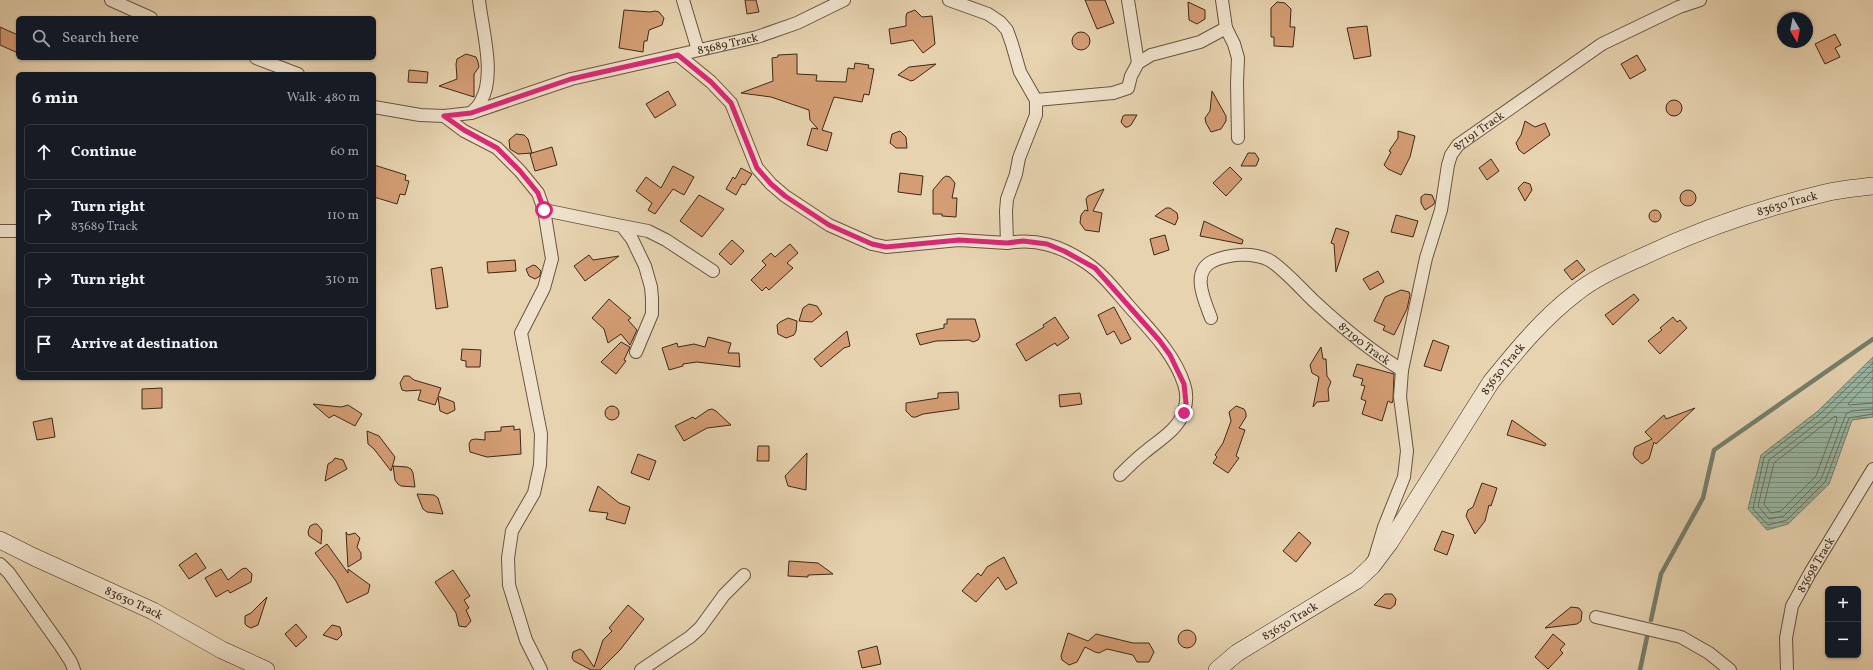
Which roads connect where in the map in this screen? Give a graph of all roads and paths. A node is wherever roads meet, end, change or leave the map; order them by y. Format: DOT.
graph roads {
  1 [pos="111,0"];
  2 [pos="479,0"];
  3 [pos="683,0"];
  4 [pos="844,0"];
  5 [pos="949,0"];
  6 [pos="1128,0"];
  7 [pos="1222,0"];
  8 [pos="1700,0"];
  9 [pos="147,16"];
  10 [pos="1226,28"];
  11 [pos="698,50"];
  12 [pos="678,55"];
  13 [pos="261,60"];
  14 [pos="1138,63"];
  15 [pos="293,72"];
  16 [pos="1036,100"];
  17 [pos="376,107"];
  18 [pos="471,113"];
  19 [pos="444,116"];
  20 [pos="1238,138"];
  21 [pos="1873,186"];
  22 [pos="544,210"];
  23 [pos="622,226"];
  24 [pos="0,231"];
  25 [pos="16,231"];
  26 [pos="1007,243"];
  27 [pos="713,272"];
  28 [pos="1211,318"];
  29 [pos="636,352"];
  30 [pos="1402,370"];
  31 [pos="1873,469"];
  32 [pos="1120,475"];
  33 [pos="0,540"];
  34 [pos="0,564"];
  35 [pos="1372,566"];
  36 [pos="744,575"];
  37 [pos="1596,616"];
  38 [pos="74,670"];
  39 [pos="266,670"];
  40 [pos="541,670"];
  41 [pos="641,670"];
  42 [pos="1217,670"];
  43 [pos="1730,670"];
  44 [pos="1786,670"];
  1 -- 9 [label="street"];
  2 -- 18 [label="street"];
  3 -- 11 [label="street"];
  4 -- 11 [label="street, 83689 Track"];
  5 -- 16 [label="street"];
  6 -- 14 [label="street"];
  7 -- 10 [label="street"];
  8 -- 30 [label="street, 87191 Track"];
  10 -- 14 [label="street"];
  10 -- 20 [label="street"];
  11 -- 12 [label="street, 83689 Track"];
  12 -- 18 [label="street, 83689 Track"];
  12 -- 26 [label="street"];
  13 -- 15 [label="street"];
  14 -- 16 [label="street"];
  16 -- 26 [label="street"];
  17 -- 19 [label="street, 83689 Track"];
  18 -- 19 [label="street, 83689 Track"];
  19 -- 22 [label="street"];
  21 -- 35 [label="street, 83630 Track"];
  22 -- 23 [label="street"];
  22 -- 40 [label="street"];
  23 -- 27 [label="street"];
  23 -- 29 [label="street"];
  24 -- 25 [label="street"];
  26 -- 32 [label="street"];
  28 -- 30 [label="street, 87190 Track"];
  30 -- 35 [label="street, 87190 Track"];
  31 -- 44 [label="street, 83698 Track"];
  33 -- 39 [label="street, 83630 Track"];
  34 -- 38 [label="street"];
  35 -- 42 [label="street, 83630 Track"];
  36 -- 41 [label="street"];
  37 -- 43 [label="street"];
}
